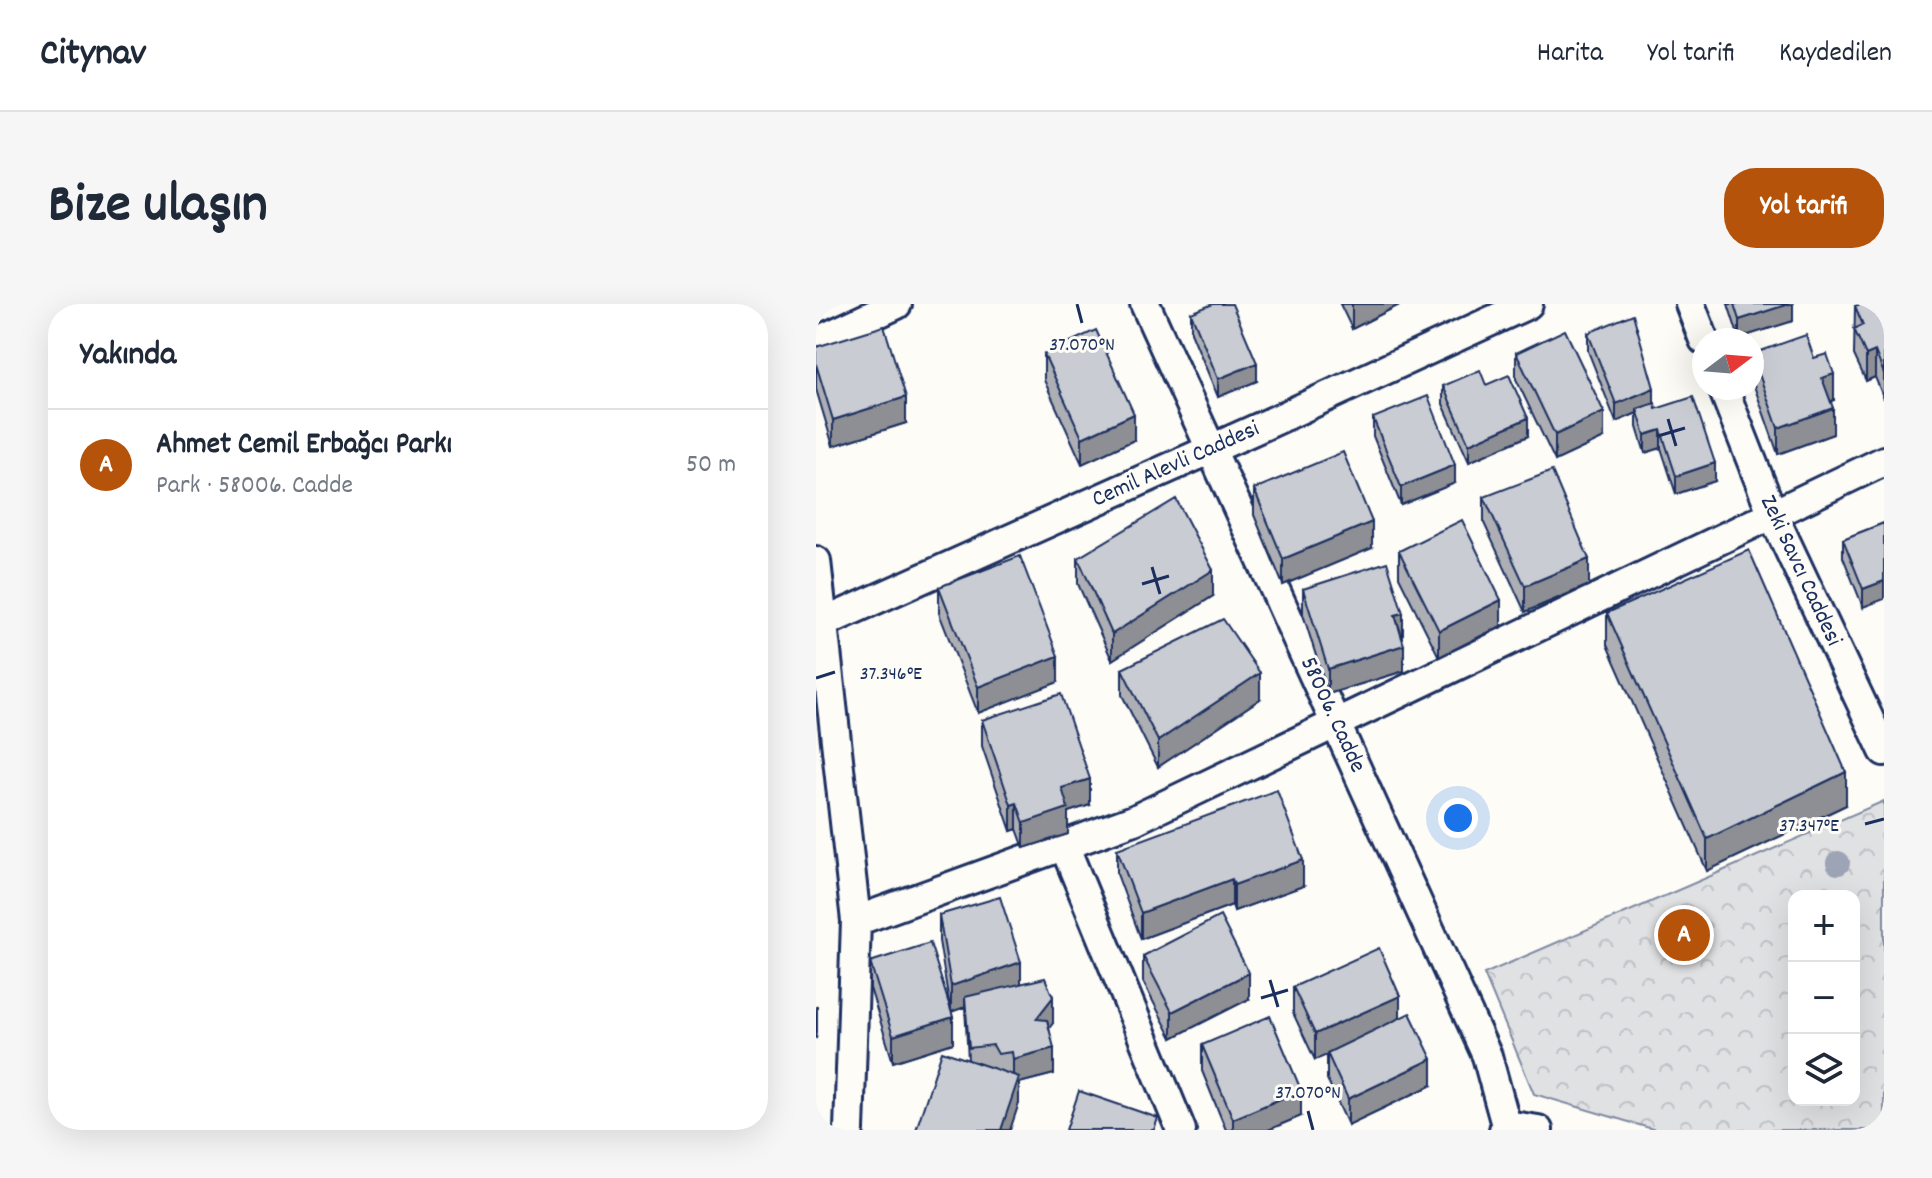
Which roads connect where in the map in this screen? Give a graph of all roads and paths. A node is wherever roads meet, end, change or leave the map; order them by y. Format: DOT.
graph roads {
  1 [pos="897,304"];
  2 [pos="1145,304"];
  3 [pos="1528,304"];
  4 [pos="1690,304"];
  5 [pos="1699,328"];
  6 [pos="816,342"];
  7 [pos="1728,400"];
  8 [pos="1210,449"];
  9 [pos="1884,461"];
  10 [pos="1773,515"];
  11 [pos="816,561"];
  12 [pos="823,623"];
  13 [pos="1336,721"];
  14 [pos="1884,751"];
  15 [pos="1064,845"];
  16 [pos="856,921"];
  17 [pos="1505,1127"];
  18 [pos="849,1130"];
  19 [pos="1181,1130"];
  20 [pos="1538,1130"];
  1 -- 6 [label="street"];
  2 -- 8 [label="street, 58006. Cadde"];
  3 -- 8 [label="street, Cemil Alevli Caddesi"];
  4 -- 5 [label="street"];
  7 -- 10 [label="street, Zeki Savcı Caddesi"];
  8 -- 12 [label="street, Cemil Alevli Caddesi"];
  8 -- 13 [label="street, 58006. Cadde"];
  9 -- 10 [label="street"];
  10 -- 13 [label="street"];
  10 -- 14 [label="street, Zeki Savcı Caddesi"];
  11 -- 12 [label="street"];
  12 -- 16 [label="street"];
  13 -- 15 [label="street"];
  13 -- 17 [label="street, 58006. Cadde"];
  15 -- 16 [label="street"];
  15 -- 19 [label="street"];
  16 -- 18 [label="street"];
  17 -- 20 [label="street"];
}
